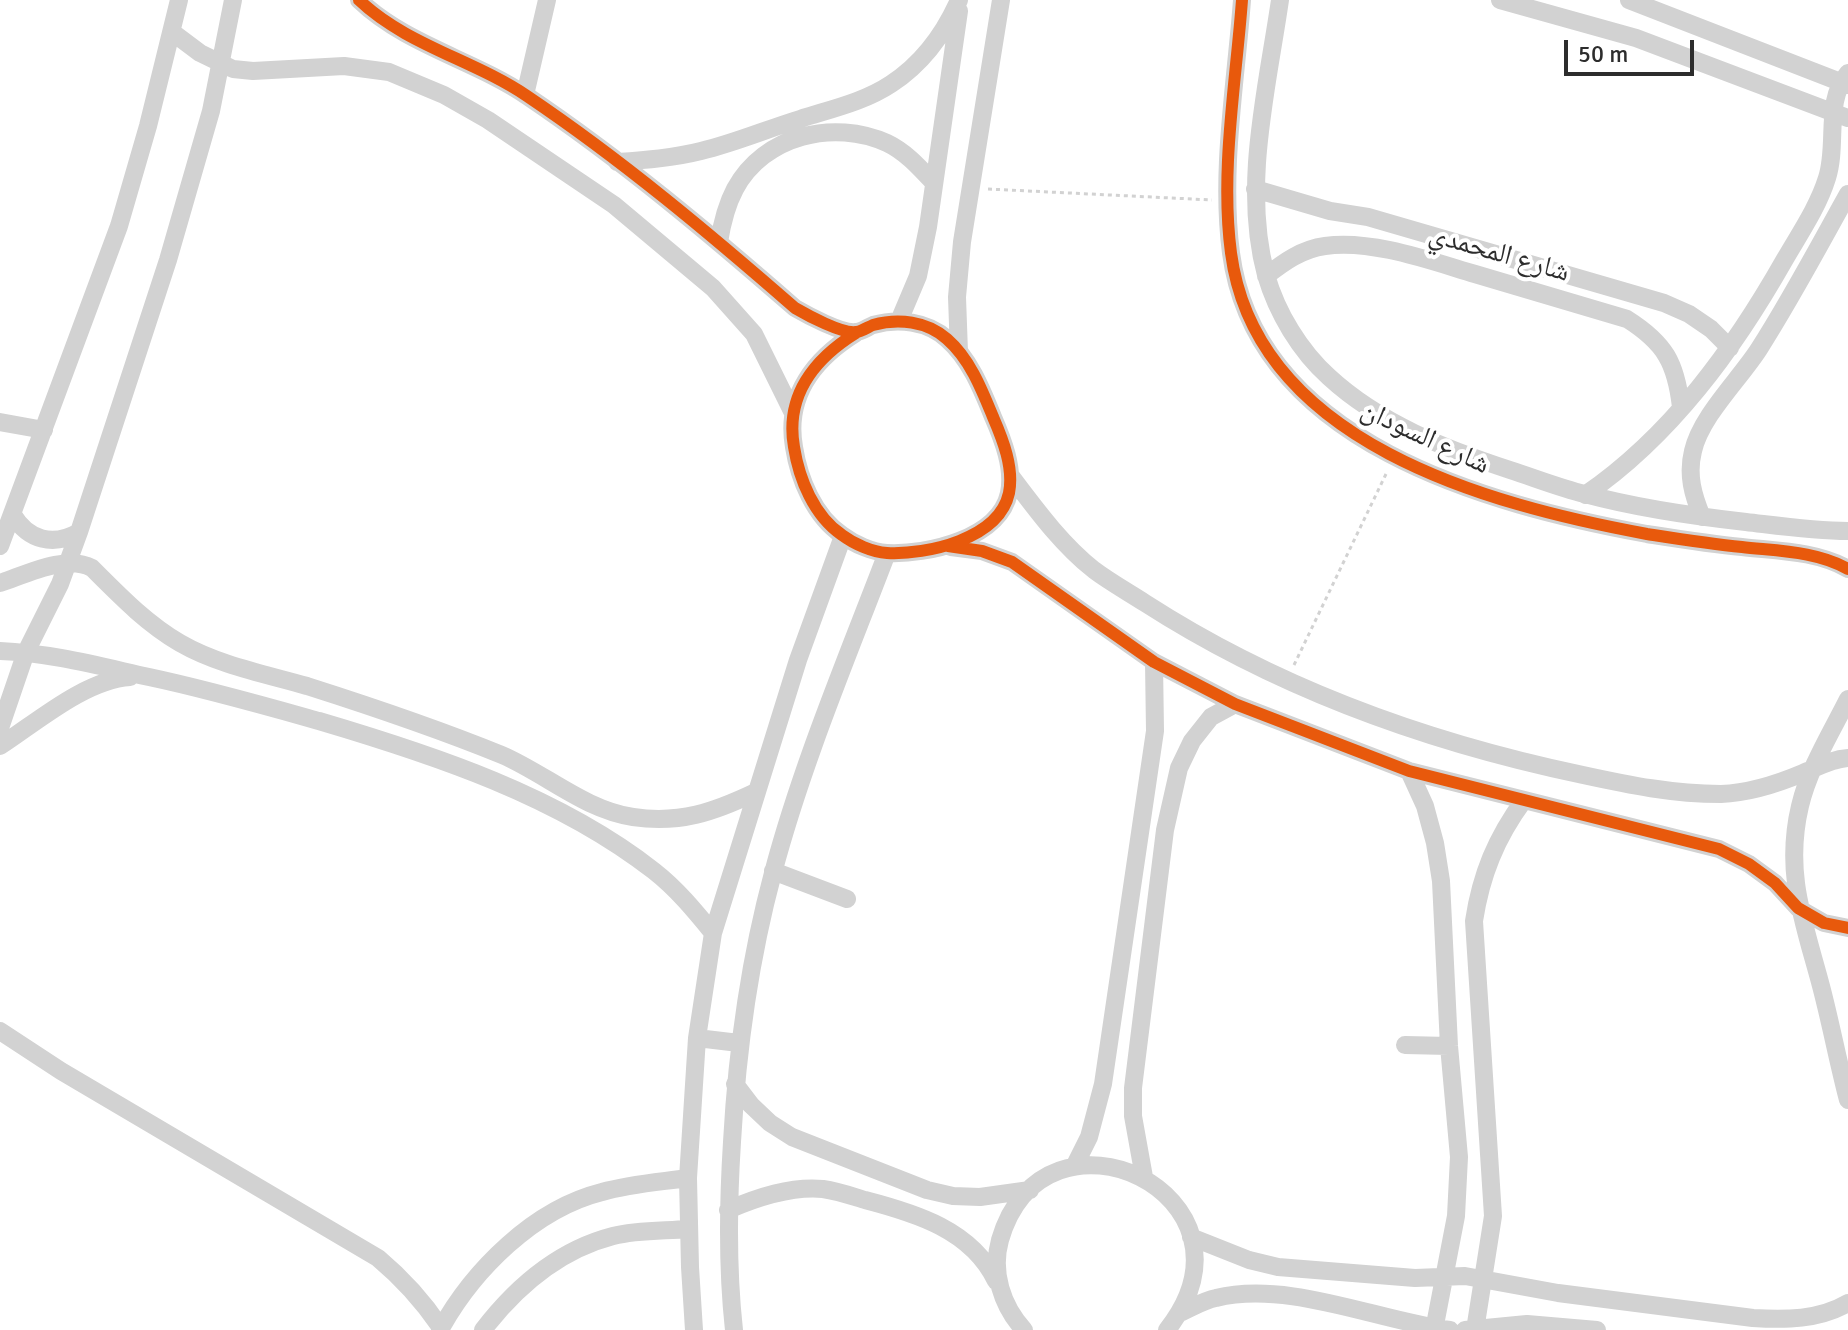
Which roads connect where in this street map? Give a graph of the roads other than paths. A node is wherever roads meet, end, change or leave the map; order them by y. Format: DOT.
graph roads {
  1 [pos="179,0"];
  2 [pos="233,0"];
  3 [pos="359,0"];
  4 [pos="547,0"];
  5 [pos="960,0"];
  6 [pos="1001,0"];
  7 [pos="1242,0"];
  8 [pos="1280,0"];
  9 [pos="1500,0"];
  10 [pos="1629,0"];
  11 [pos="172,32"];
  12 [pos="219,64"];
  13 [pos="1845,80"];
  14 [pos="525,95"];
  15 [pos="1841,115"];
  16 [pos="617,162"];
  17 [pos="934,183"];
  18 [pos="1255,189"];
  19 [pos="1848,194"];
  20 [pos="719,242"];
  21 [pos="1266,276"];
  22 [pos="899,321"];
  23 [pos="856,333"];
  24 [pos="1730,348"];
  25 [pos="959,352"];
  26 [pos="1681,407"];
  27 [pos="792,411"];
  28 [pos="0,422"];
  29 [pos="44,430"];
  30 [pos="1010,475"];
  31 [pos="1585,495"];
  32 [pos="13,515"];
  33 [pos="1702,517"];
  34 [pos="1848,531"];
  35 [pos="79,532"];
  36 [pos="843,536"];
  37 [pos="0,546"];
  38 [pos="944,546"];
  39 [pos="887,553"];
  40 [pos="67,562"];
  41 [pos="1848,569"];
  42 [pos="0,583"];
  43 [pos="0,651"];
  44 [pos="26,652"];
  45 [pos="1154,662"];
  46 [pos="149,677"];
  47 [pos="1848,699"];
  48 [pos="1235,704"];
  49 [pos="0,728"];
  50 [pos="0,746"];
  51 [pos="1848,758"];
  52 [pos="1813,769"];
  53 [pos="1409,771"];
  54 [pos="756,792"];
  55 [pos="1524,800"];
  56 [pos="773,871"];
  57 [pos="847,899"];
  58 [pos="1798,908"];
  59 [pos="1848,928"];
  60 [pos="713,933"];
  61 [pos="0,1031"];
  62 [pos="697,1038"];
  63 [pos="739,1043"];
  64 [pos="1405,1045"];
  65 [pos="1449,1046"];
  66 [pos="735,1084"];
  67 [pos="1848,1100"];
  68 [pos="1074,1167"];
  69 [pos="1144,1177"];
  70 [pos="688,1178"];
  71 [pos="1030,1190"];
  72 [pos="728,1210"];
  73 [pos="688,1229"];
  74 [pos="1191,1237"];
  75 [pos="1446,1277"];
  76 [pos="1484,1278"];
  77 [pos="1001,1293"];
  78 [pos="1848,1303"];
  79 [pos="1182,1312"];
  80 [pos="441,1329"];
  81 [pos="1440,1329"];
  82 [pos="483,1330"];
  83 [pos="694,1330"];
  84 [pos="734,1330"];
  85 [pos="1024,1330"];
  86 [pos="1167,1330"];
  87 [pos="1463,1330"];
  88 [pos="1475,1330"];
  89 [pos="1597,1330"];
  1 -- 11 [label="street"];
  2 -- 12 [label="street"];
  3 -- 14 [label="street"];
  4 -- 14 [label="street"];
  5 -- 16 [label="street"];
  5 -- 17 [label="street"];
  6 -- 25 [label="street"];
  7 -- 41 [label="street, شارع السودان"];
  8 -- 18 [label="street, شارع السودان"];
  9 -- 15 [label="street"];
  10 -- 13 [label="street"];
  11 -- 12 [label="street"];
  11 -- 29 [label="street"];
  12 -- 27 [label="street"];
  12 -- 35 [label="street"];
  13 -- 15 [label="street"];
  14 -- 16 [label="street"];
  15 -- 24 [label="street"];
  16 -- 20 [label="street"];
  17 -- 20 [label="street"];
  17 -- 22 [label="street"];
  18 -- 21 [label="street, شارع السودان"];
  18 -- 24 [label="street, شارع المحمدي"];
  19 -- 33 [label="street"];
  20 -- 23 [label="street"];
  21 -- 26 [label="street, شارع المحمدي"];
  21 -- 31 [label="street, شارع السودان"];
  22 -- 23 [label="street"];
  22 -- 25 [label="street"];
  23 -- 27 [label="street"];
  24 -- 26 [label="street"];
  25 -- 30 [label="street"];
  26 -- 31 [label="street"];
  27 -- 36 [label="street"];
  28 -- 29 [label="street"];
  29 -- 32 [label="street"];
  30 -- 38 [label="street"];
  30 -- 52 [label="street"];
  31 -- 33 [label="street, شارع السودان"];
  32 -- 35 [label="street"];
  32 -- 37 [label="street"];
  33 -- 34 [label="street, شارع السودان"];
  35 -- 40 [label="street"];
  36 -- 39 [label="street"];
  36 -- 54 [label="street"];
  38 -- 39 [label="street"];
  38 -- 45 [label="street"];
  39 -- 56 [label="street"];
  40 -- 42 [label="street"];
  40 -- 44 [label="street"];
  40 -- 54 [label="street"];
  43 -- 44 [label="street"];
  44 -- 46 [label="street"];
  44 -- 49 [label="street"];
  45 -- 48 [label="street"];
  45 -- 68 [label="street"];
  46 -- 50 [label="street"];
  46 -- 60 [label="street"];
  47 -- 52 [label="street"];
  48 -- 53 [label="street"];
  48 -- 69 [label="street"];
  51 -- 52 [label="street"];
  52 -- 58 [label="street"];
  53 -- 55 [label="street"];
  53 -- 65 [label="street"];
  54 -- 60 [label="street"];
  55 -- 58 [label="street"];
  55 -- 76 [label="street"];
  56 -- 57 [label="street"];
  56 -- 63 [label="street"];
  58 -- 59 [label="street"];
  58 -- 67 [label="street"];
  60 -- 62 [label="street"];
  61 -- 80 [label="street"];
  62 -- 63 [label="street"];
  62 -- 70 [label="street"];
  63 -- 66 [label="street"];
  64 -- 65 [label="street"];
  65 -- 75 [label="street"];
  66 -- 71 [label="street"];
  66 -- 72 [label="street"];
  68 -- 69 [label="street"];
  68 -- 71 [label="street"];
  69 -- 74 [label="street"];
  70 -- 73 [label="street"];
  70 -- 80 [label="street"];
  71 -- 77 [label="street"];
  72 -- 77 [label="street"];
  72 -- 84 [label="street"];
  73 -- 82 [label="street"];
  73 -- 83 [label="street"];
  74 -- 75 [label="street"];
  74 -- 79 [label="street"];
  75 -- 76 [label="street"];
  75 -- 81 [label="street"];
  76 -- 78 [label="street"];
  76 -- 88 [label="street"];
  77 -- 85 [label="street"];
  79 -- 81 [label="street"];
  79 -- 86 [label="street"];
  87 -- 88 [label="street"];
  88 -- 89 [label="street"];
}
